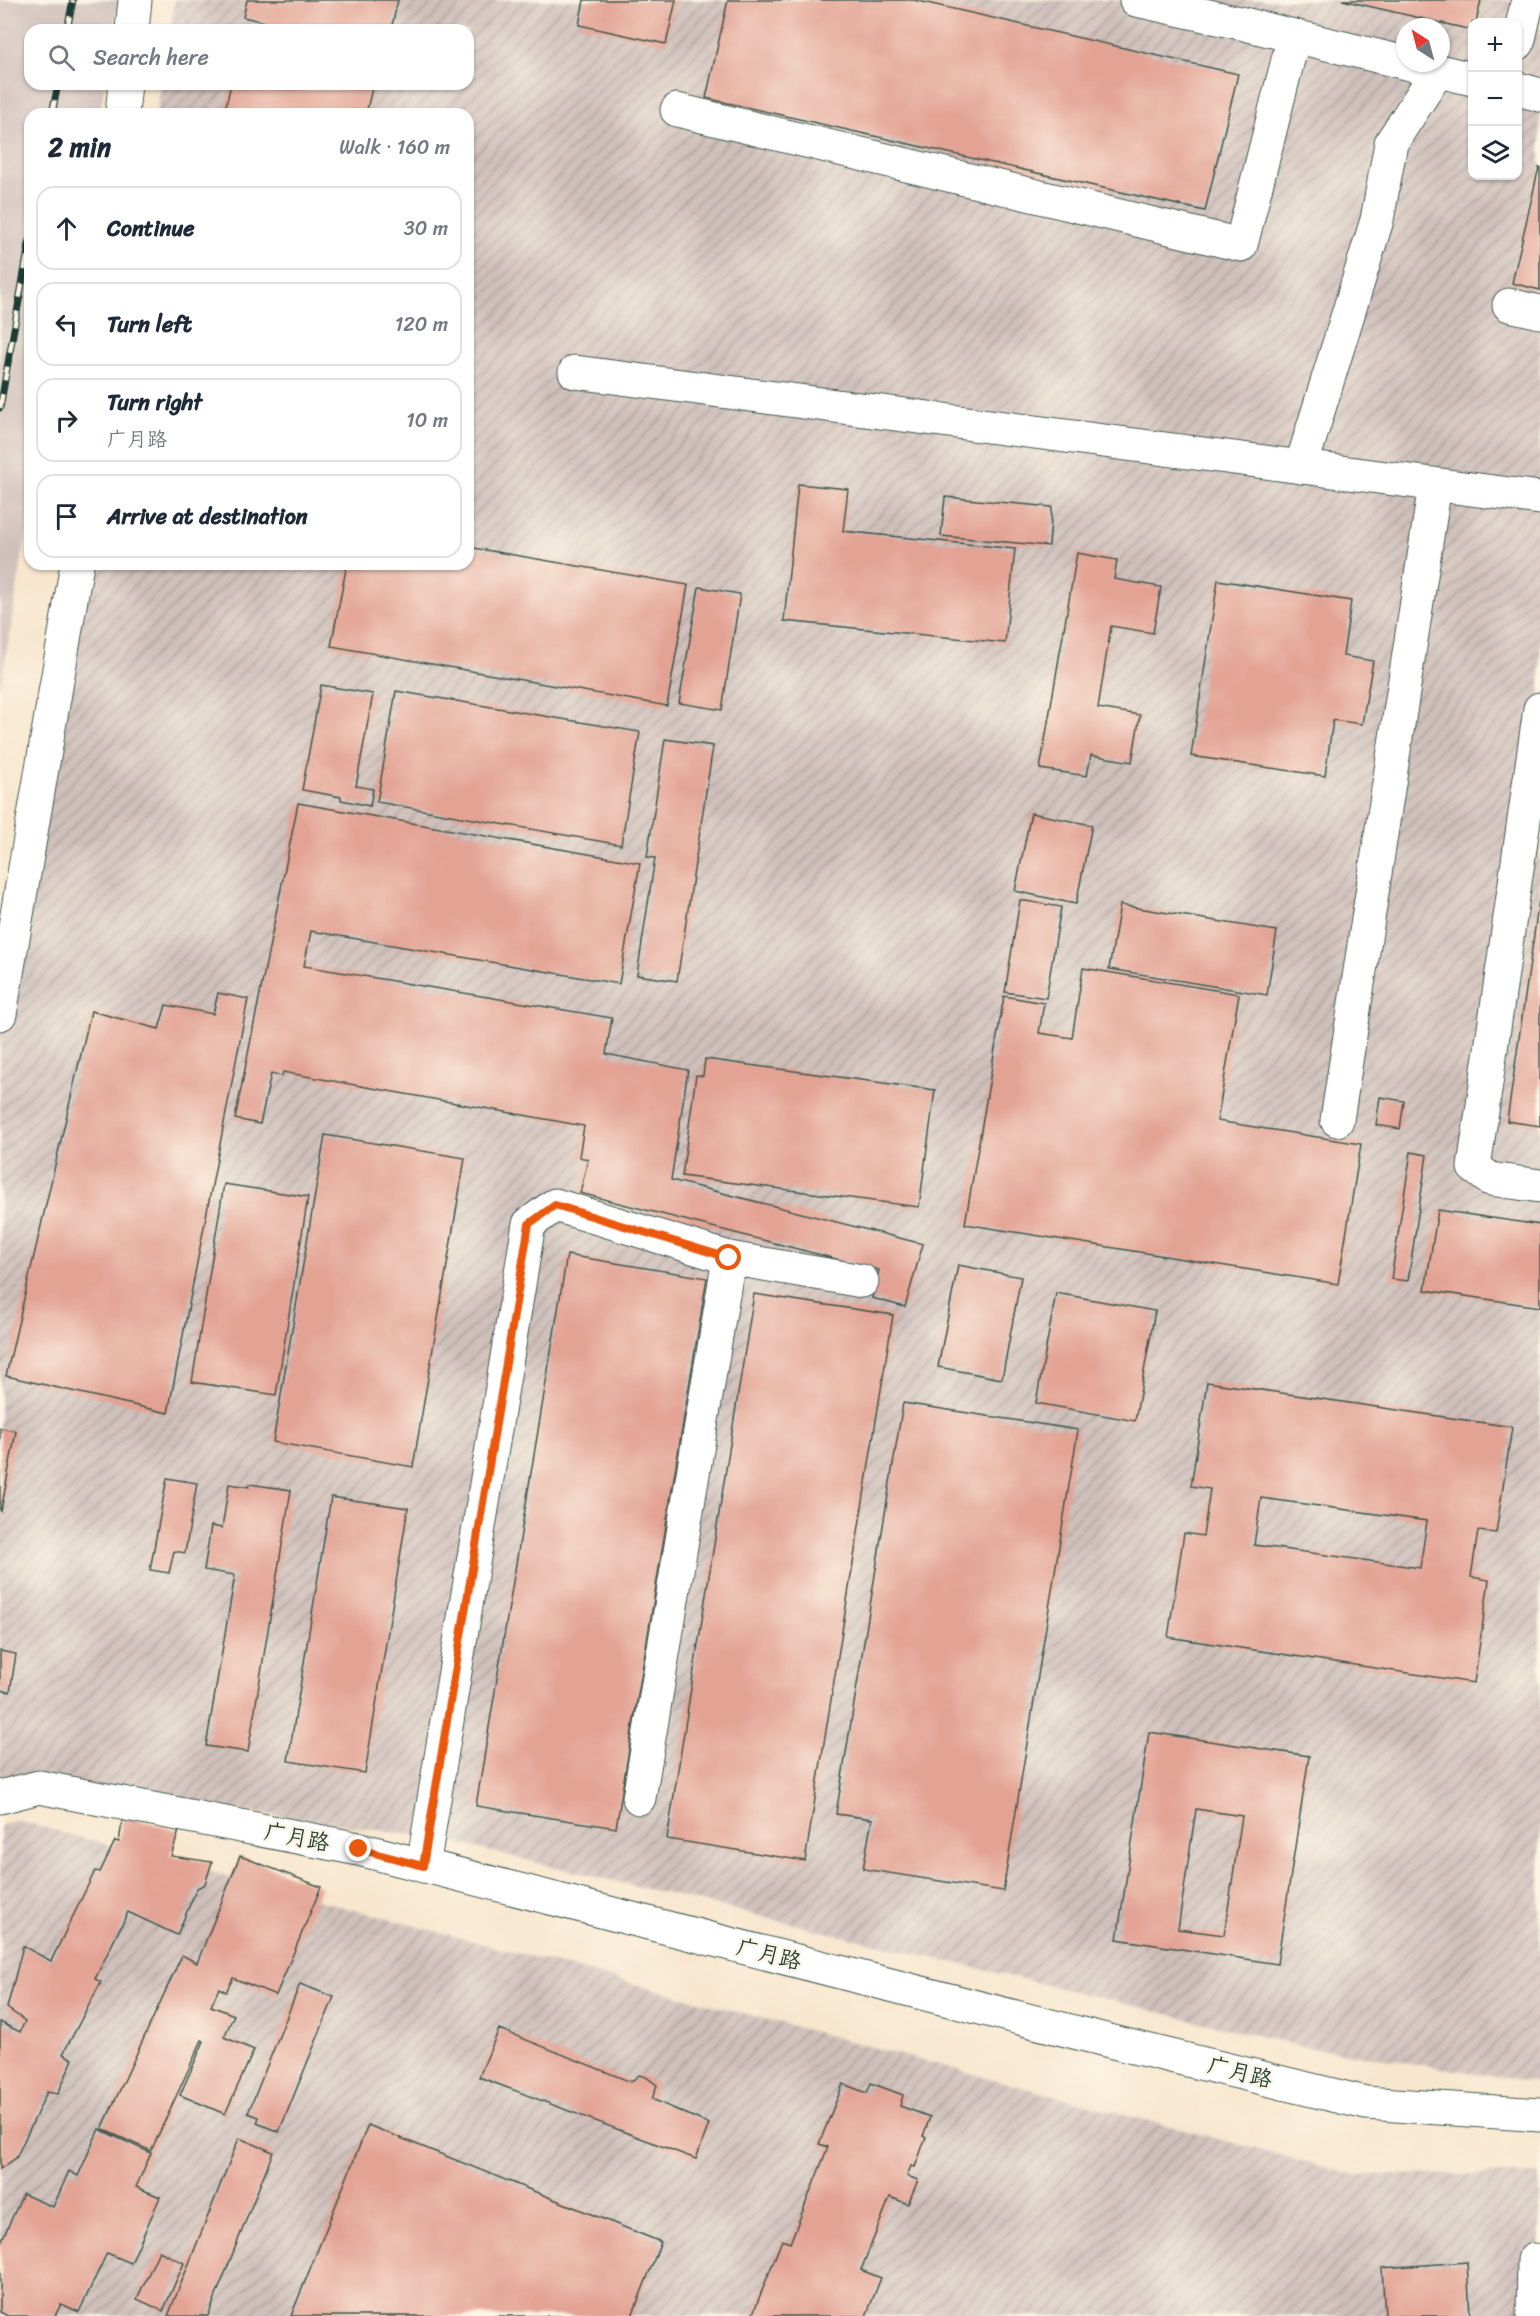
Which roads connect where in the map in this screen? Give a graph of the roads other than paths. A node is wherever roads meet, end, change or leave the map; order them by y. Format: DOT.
graph roads {
  1 [pos="135,0"];
  2 [pos="1136,0"];
  3 [pos="1528,0"];
  4 [pos="1243,11"];
  5 [pos="133,24"];
  6 [pos="1522,26"];
  7 [pos="1294,36"];
  8 [pos="1396,62"];
  9 [pos="1437,72"];
  10 [pos="1468,78"];
  11 [pos="124,90"];
  12 [pos="1522,90"];
  13 [pos="1540,95"];
  14 [pos="123,108"];
  15 [pos="677,110"];
  16 [pos="1509,305"];
  17 [pos="1540,312"];
  18 [pos="575,372"];
  19 [pos="1300,467"];
  20 [pos="1435,485"];
  21 [pos="1540,498"];
  22 [pos="76,570"];
  23 [pos="1540,709"];
  24 [pos="0,1014"];
  25 [pos="1337,1120"];
  26 [pos="1540,1186"];
  27 [pos="729,1258"];
  28 [pos="862,1281"];
  29 [pos="0,1797"];
  30 [pos="639,1798"];
  31 [pos="423,1866"];
  32 [pos="1540,2115"];
  33 [pos="1534,2260"];
  34 [pos="1533,2316"];
  1 -- 5 [label="street"];
  2 -- 4 [label="street"];
  3 -- 6 [label="street"];
  4 -- 7 [label="street"];
  7 -- 8 [label="street"];
  7 -- 15 [label="street"];
  9 -- 10 [label="street"];
  9 -- 19 [label="street"];
  11 -- 14 [label="street"];
  12 -- 13 [label="street"];
  16 -- 17 [label="street"];
  18 -- 19 [label="street"];
  19 -- 20 [label="street"];
  20 -- 21 [label="street"];
  20 -- 25 [label="street"];
  22 -- 24 [label="street"];
  23 -- 26 [label="street"];
  27 -- 28 [label="street"];
  27 -- 30 [label="street"];
  27 -- 31 [label="street"];
  29 -- 31 [label="street, 广月路"];
  31 -- 32 [label="street, 广月路"];
  33 -- 34 [label="street"];
}
